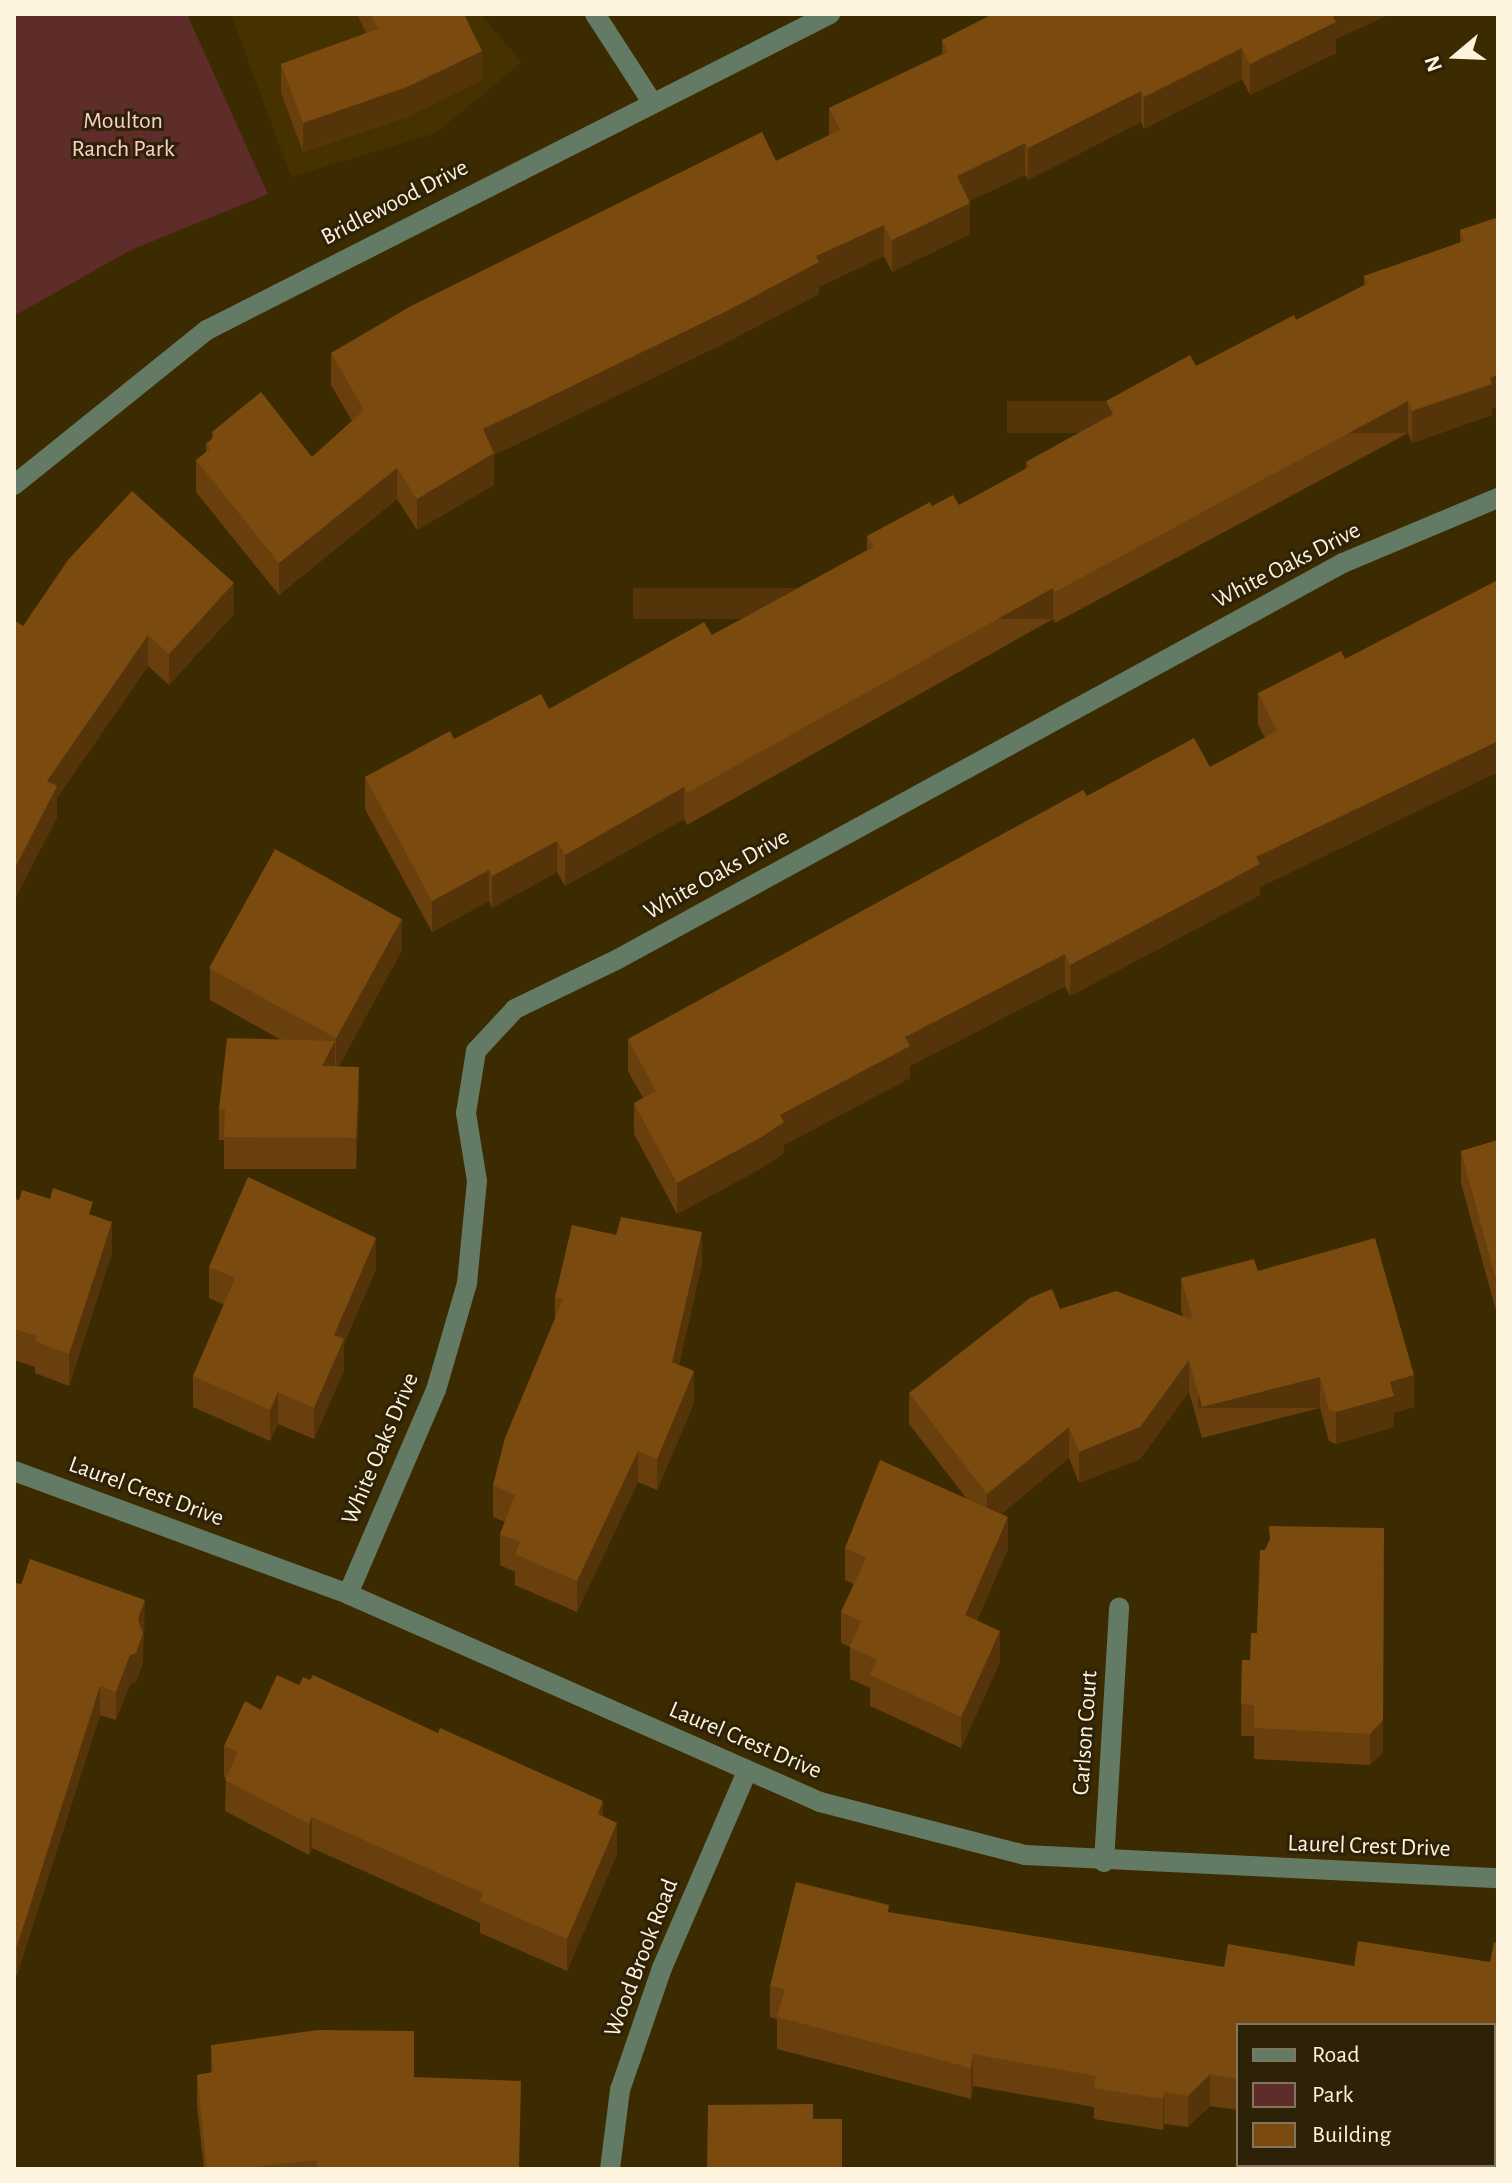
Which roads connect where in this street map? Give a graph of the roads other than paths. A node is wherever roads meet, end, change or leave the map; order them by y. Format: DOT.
graph roads {
  1 [pos="595,14"];
  2 [pos="830,14"];
  3 [pos="652,102"];
  4 [pos="14,485"];
  5 [pos="1498,498"];
  6 [pos="14,1471"];
  7 [pos="348,1594"];
  8 [pos="1119,1607"];
  9 [pos="747,1772"];
  10 [pos="1104,1862"];
  11 [pos="1498,1878"];
  12 [pos="610,2169"];
  1 -- 3 [label="street"];
  2 -- 3 [label="street, Bridlewood Drive"];
  3 -- 4 [label="street, Bridlewood Drive"];
  5 -- 7 [label="street, White Oaks Drive"];
  6 -- 7 [label="street, Laurel Crest Drive"];
  7 -- 9 [label="street, Laurel Crest Drive"];
  8 -- 10 [label="street, Carlson Court"];
  9 -- 10 [label="street, Laurel Crest Drive"];
  9 -- 12 [label="street, Wood Brook Road"];
  10 -- 11 [label="street, Laurel Crest Drive"];
}
